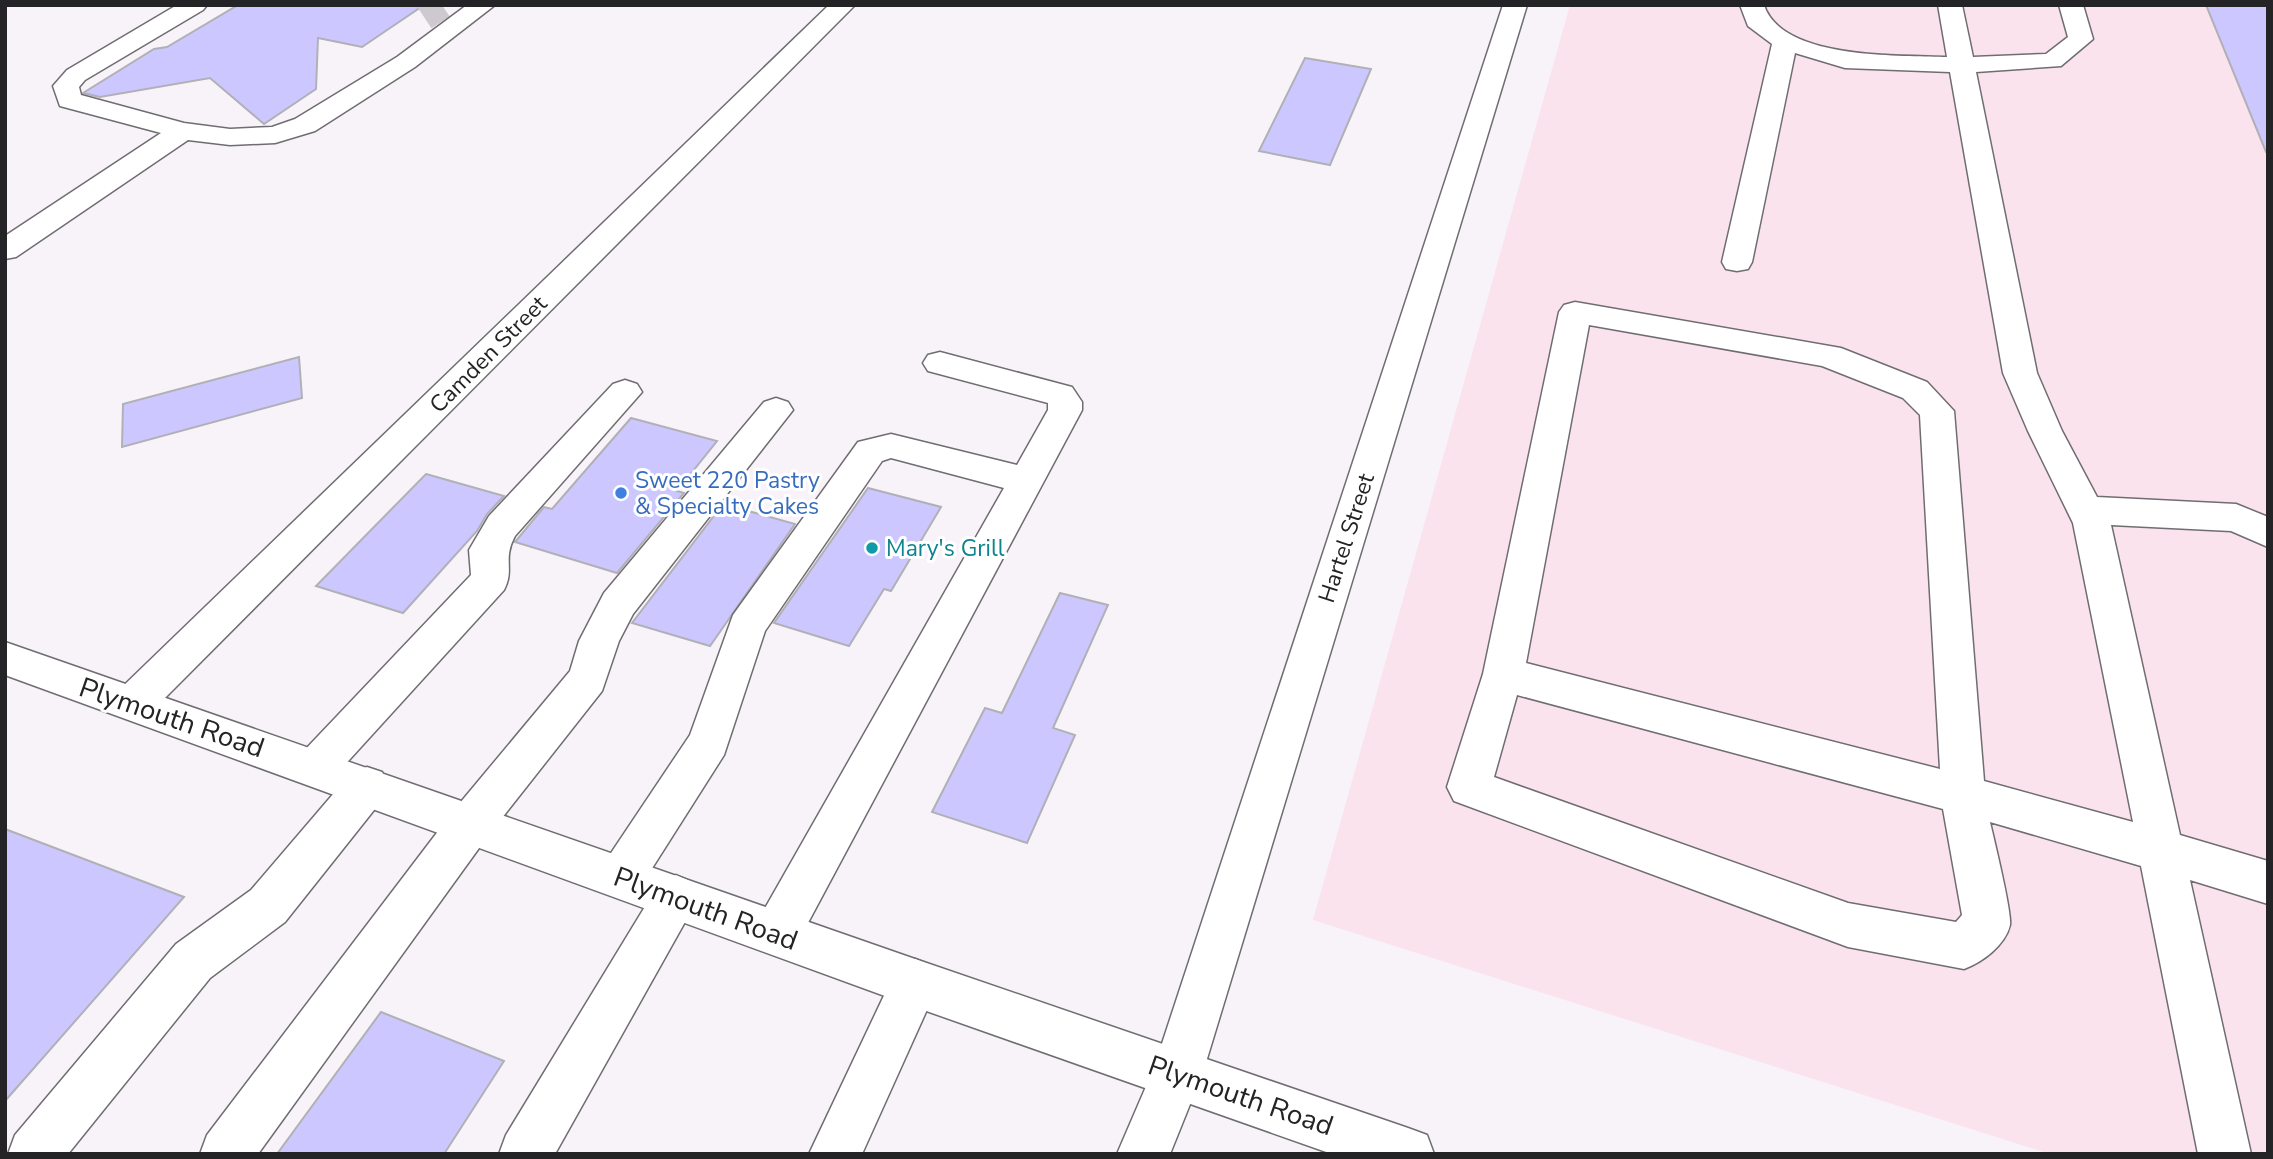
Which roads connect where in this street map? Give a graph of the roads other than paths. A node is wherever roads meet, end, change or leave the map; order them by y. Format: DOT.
graph roads {
  1 [pos="195,5"];
  2 [pos="482,5"];
  3 [pos="843,5"];
  4 [pos="1515,5"];
  5 [pos="1752,5"];
  6 [pos="1950,5"];
  7 [pos="2071,5"];
  8 [pos="1785,42"];
  9 [pos="1961,65"];
  10 [pos="183,131"];
  11 [pos="5,250"];
  12 [pos="1737,262"];
  13 [pos="940,363"];
  14 [pos="625,392"];
  15 [pos="776,410"];
  16 [pos="1027,481"];
  17 [pos="2086,510"];
  18 [pos="2268,533"];
  19 [pos="5,658"];
  20 [pos="1503,674"];
  21 [pos="133,703"];
  22 [pos="315,768"];
  23 [pos="367,786"];
  24 [pos="1963,796"];
  25 [pos="471,823"];
  26 [pos="2161,849"];
  27 [pos="621,877"];
  28 [pos="2268,883"];
  29 [pos="676,897"];
  30 [pos="777,933"];
  31 [pos="915,983"];
  32 [pos="1178,1072"];
  33 [pos="34,1154"];
  34 [pos="226,1154"];
  35 [pos="525,1154"];
  36 [pos="835,1154"];
  37 [pos="1143,1154"];
  38 [pos="1408,1154"];
  39 [pos="2225,1154"];
  1 -- 10 [label="street"];
  2 -- 10 [label="street"];
  3 -- 21 [label="street, Camden Street"];
  4 -- 32 [label="street, Hartel Street"];
  5 -- 8 [label="street"];
  6 -- 9 [label="street"];
  7 -- 9 [label="street"];
  8 -- 9 [label="street"];
  8 -- 12 [label="street"];
  9 -- 17 [label="street"];
  10 -- 11 [label="street"];
  13 -- 16 [label="street"];
  14 -- 22 [label="street"];
  15 -- 25 [label="street"];
  16 -- 27 [label="street"];
  16 -- 30 [label="street"];
  17 -- 18 [label="street"];
  17 -- 26 [label="street"];
  19 -- 21 [label="street, Plymouth Road"];
  20 -- 24 [label="street"];
  20 -- 24 [label="street"];
  20 -- 24 [label="street"];
  21 -- 22 [label="street, Plymouth Road"];
  22 -- 23 [label="street, Plymouth Road"];
  23 -- 25 [label="street, Plymouth Road"];
  23 -- 33 [label="street"];
  24 -- 26 [label="street"];
  25 -- 27 [label="street, Plymouth Road"];
  25 -- 34 [label="street"];
  26 -- 28 [label="street"];
  26 -- 39 [label="street"];
  27 -- 29 [label="street, Plymouth Road"];
  29 -- 30 [label="street, Plymouth Road"];
  29 -- 35 [label="street"];
  30 -- 31 [label="street, Plymouth Road"];
  31 -- 32 [label="street, Plymouth Road"];
  31 -- 36 [label="street"];
  32 -- 37 [label="street, Hartel Street"];
  32 -- 38 [label="street, Plymouth Road"];
}
